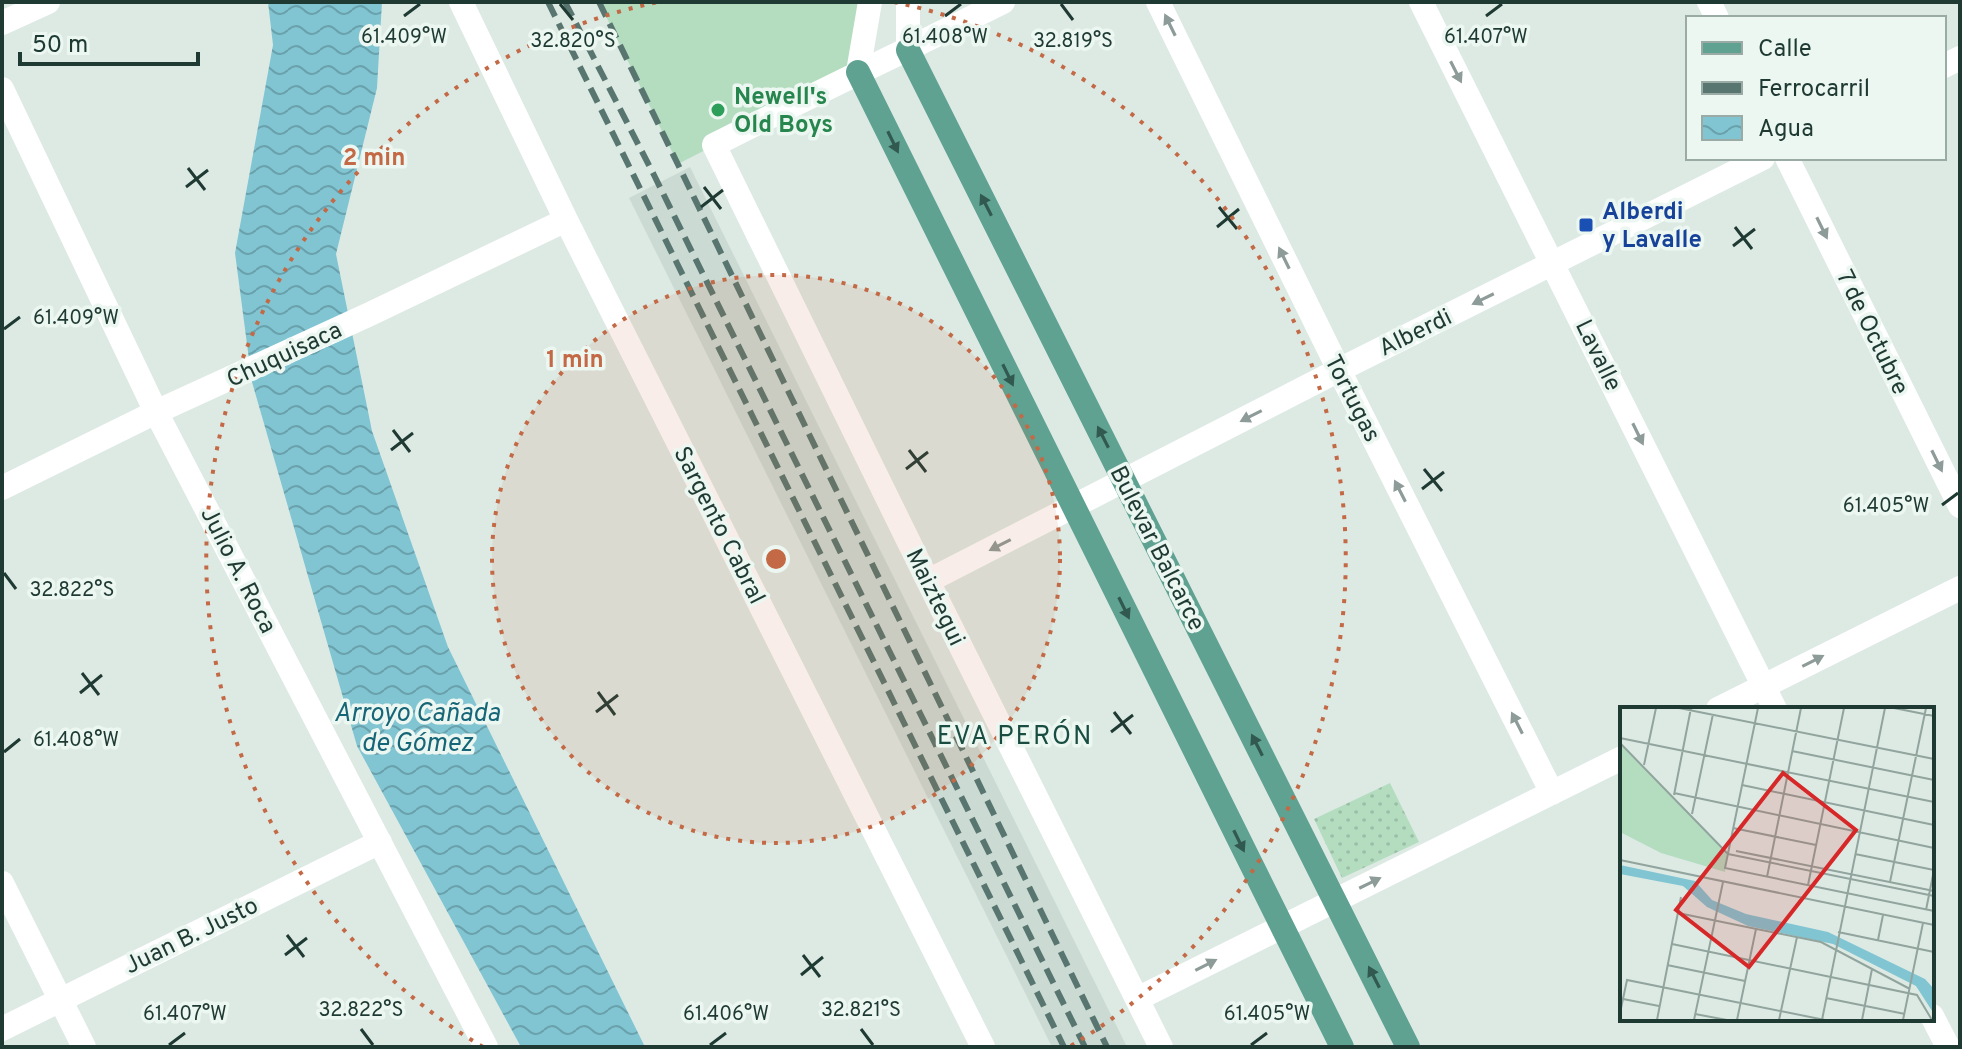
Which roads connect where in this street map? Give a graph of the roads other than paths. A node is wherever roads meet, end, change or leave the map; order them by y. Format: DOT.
graph roads {
  1 [pos="48,2"];
  2 [pos="461,2"];
  3 [pos="870,2"];
  4 [pos="908,2"];
  5 [pos="1003,2"];
  6 [pos="1158,2"];
  7 [pos="1421,2"];
  8 [pos="2,23"];
  9 [pos="908,50"];
  10 [pos="856,73"];
  11 [pos="2,89"];
  12 [pos="1759,160"];
  13 [pos="1788,160"];
  14 [pos="566,220"];
  15 [pos="1553,264"];
  16 [pos="1339,370"];
  17 [pos="156,412"];
  18 [pos="1125,481"];
  19 [pos="2,488"];
  20 [pos="1960,506"];
  21 [pos="1072,508"];
  22 [pos="928,581"];
  23 [pos="1960,588"];
  24 [pos="1764,686"];
  25 [pos="1722,707"];
  26 [pos="1774,707"];
  27 [pos="1620,759"];
  28 [pos="1552,793"];
  29 [pos="380,842"];
  30 [pos="2,883"];
  31 [pos="1335,901"];
  32 [pos="1278,929"];
  33 [pos="1137,999"];
  34 [pos="61,1000"];
  35 [pos="1934,1020"];
  36 [pos="2,1029"];
  37 [pos="84,1047"];
  38 [pos="486,1047"];
  39 [pos="983,1047"];
  40 [pos="1161,1047"];
  41 [pos="1342,1047"];
  42 [pos="1408,1047"];
  43 [pos="1948,1047"];
  1 -- 8 [label="street"];
  2 -- 14 [label="street, Sargento Cabral"];
  3 -- 10 [label="street"];
  4 -- 9 [label="street"];
  5 -- 9 [label="street"];
  16 -- 6 [label="street, Tortugas, one-way"];
  7 -- 15 [label="street, Lavalle, one-way"];
  9 -- 10 [label="street"];
  18 -- 9 [label="main road, Bulevar Balcarce, one-way"];
  10 -- 21 [label="main road, one-way"];
  10 -- 22 [label="street, Maiztegui"];
  11 -- 17 [label="street, Julio A. Roca"];
  12 -- 15 [label="street, Alberdi"];
  13 -- 20 [label="street, 7 de Octubre, one-way"];
  14 -- 17 [label="street, Chuquisaca"];
  14 -- 39 [label="street, Sargento Cabral"];
  15 -- 16 [label="street, Alberdi, one-way"];
  15 -- 24 [label="street, Lavalle, one-way"];
  16 -- 18 [label="street, Alberdi, one-way"];
  28 -- 16 [label="street, Tortugas, one-way"];
  17 -- 19 [label="street, Chuquisaca"];
  17 -- 29 [label="street, Julio A. Roca"];
  18 -- 21 [label="street, Alberdi"];
  31 -- 18 [label="main road, Bulevar Balcarce, one-way"];
  21 -- 22 [label="street, Alberdi, one-way"];
  21 -- 32 [label="main road, one-way"];
  22 -- 33 [label="street, Maiztegui"];
  24 -- 23 [label="street, one-way"];
  24 -- 25 [label="street"];
  24 -- 26 [label="street, Lavalle"];
  27 -- 28 [label="street"];
  31 -- 28 [label="street, one-way"];
  29 -- 34 [label="street, Juan B. Justo"];
  29 -- 38 [label="street, Julio A. Roca"];
  30 -- 34 [label="street"];
  31 -- 32 [label="street"];
  42 -- 31 [label="main road, Bulevar Balcarce, one-way"];
  33 -- 32 [label="street, one-way"];
  32 -- 41 [label="main road"];
  33 -- 40 [label="street, Maiztegui"];
  34 -- 36 [label="street, Juan B. Justo"];
  34 -- 37 [label="street"];
  35 -- 43 [label="street"];
}
